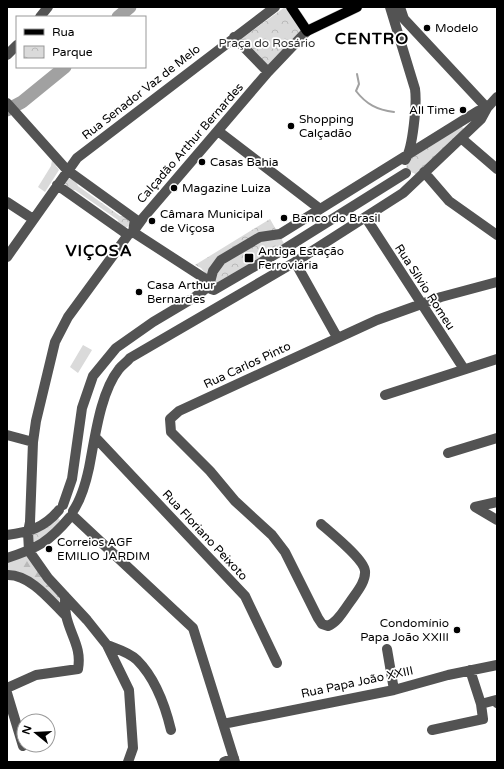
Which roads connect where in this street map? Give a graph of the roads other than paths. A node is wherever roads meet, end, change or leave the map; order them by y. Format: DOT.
graph roads {
  1 [pos="48,7"];
  2 [pos="275,7"];
  3 [pos="291,7"];
  4 [pos="357,7"];
  5 [pos="390,7"];
  6 [pos="400,7"];
  7 [pos="41,16"];
  8 [pos="307,31"];
  9 [pos="234,37"];
  10 [pos="16,46"];
  11 [pos="8,54"];
  12 [pos="268,72"];
  13 [pos="497,97"];
  14 [pos="10,106"];
  15 [pos="487,108"];
  16 [pos="459,123"];
  17 [pos="218,131"];
  18 [pos="463,136"];
  19 [pos="407,156"];
  20 [pos="497,169"];
  21 [pos="67,170"];
  22 [pos="406,173"];
  23 [pos="423,174"];
  24 [pos="57,185"];
  25 [pos="7,202"];
  26 [pos="320,209"];
  27 [pos="366,218"];
  28 [pos="33,219"];
  29 [pos="131,233"];
  30 [pos="497,235"];
  31 [pos="7,257"];
  32 [pos="295,262"];
  33 [pos="497,282"];
  34 [pos="209,286"];
  35 [pos="420,304"];
  36 [pos="337,337"];
  37 [pos="497,359"];
  38 [pos="464,369"];
  39 [pos="385,395"];
  40 [pos="7,435"];
  41 [pos="96,437"];
  42 [pos="497,438"];
  43 [pos="34,442"];
  44 [pos="448,453"];
  45 [pos="497,502"];
  46 [pos="61,508"];
  47 [pos="72,514"];
  48 [pos="497,520"];
  49 [pos="321,524"];
  50 [pos="28,532"];
  51 [pos="7,535"];
  52 [pos="29,551"];
  53 [pos="7,558"];
  54 [pos="7,575"];
  55 [pos="65,596"];
  56 [pos="66,616"];
  57 [pos="107,645"];
  58 [pos="386,649"];
  59 [pos="277,663"];
  60 [pos="497,665"];
  61 [pos="470,670"];
  62 [pos="7,688"];
  63 [pos="394,690"];
  64 [pos="7,693"];
  65 [pos="497,703"];
  66 [pos="481,704"];
  67 [pos="16,723"];
  68 [pos="223,724"];
  69 [pos="171,730"];
  70 [pos="432,730"];
  71 [pos="235,760"];
  72 [pos="128,762"];
  73 [pos="224,762"];
  1 -- 7 [label="street"];
  2 -- 9 [label="street, Rua Senador Vaz de Melo"];
  3 -- 8 [label="main road"];
  4 -- 8 [label="main road"];
  5 -- 19 [label="street"];
  6 -- 15 [label="street"];
  8 -- 12 [label="street, Calçadão Arthur Bernardes"];
  9 -- 12 [label="street"];
  9 -- 21 [label="street, Rua Senador Vaz de Melo"];
  10 -- 11 [label="street"];
  12 -- 17 [label="street, Calçadão Arthur Bernardes"];
  13 -- 15 [label="street"];
  14 -- 21 [label="street"];
  15 -- 16 [label="street"];
  15 -- 18 [label="street"];
  16 -- 18 [label="street"];
  16 -- 19 [label="street"];
  17 -- 26 [label="street"];
  17 -- 29 [label="street, Calçadão Arthur Bernardes"];
  18 -- 20 [label="street"];
  18 -- 23 [label="street"];
  19 -- 22 [label="street"];
  19 -- 26 [label="street"];
  21 -- 24 [label="street, Rua Senador Vaz de Melo"];
  21 -- 29 [label="street"];
  22 -- 23 [label="street"];
  22 -- 34 [label="street"];
  23 -- 27 [label="street"];
  23 -- 30 [label="street"];
  24 -- 28 [label="street, Rua Senador Vaz de Melo"];
  24 -- 29 [label="street"];
  25 -- 28 [label="street"];
  26 -- 34 [label="street"];
  27 -- 32 [label="street"];
  27 -- 35 [label="street, Rua Sílvio Romeu"];
  28 -- 31 [label="street, Rua Senador Vaz de Melo"];
  29 -- 34 [label="street"];
  29 -- 43 [label="street, Calçadão Arthur Bernardes"];
  32 -- 36 [label="street"];
  32 -- 41 [label="street"];
  33 -- 35 [label="street, Rua Carlos Pinto"];
  34 -- 46 [label="street"];
  35 -- 36 [label="street, Rua Carlos Pinto"];
  35 -- 38 [label="street, Rua Sílvio Romeu"];
  36 -- 49 [label="street, Rua Carlos Pinto"];
  37 -- 38 [label="street"];
  38 -- 39 [label="street"];
  40 -- 43 [label="street"];
  41 -- 47 [label="street"];
  41 -- 59 [label="street, Rua Floriano Peixoto"];
  42 -- 44 [label="street"];
  43 -- 50 [label="street, Calçadão Arthur Bernardes"];
  45 -- 48 [label="street"];
  46 -- 47 [label="street"];
  46 -- 50 [label="street"];
  47 -- 52 [label="street"];
  47 -- 68 [label="street"];
  50 -- 51 [label="street"];
  50 -- 52 [label="street, Calçadão Arthur Bernardes"];
  52 -- 53 [label="street"];
  52 -- 55 [label="street"];
  54 -- 56 [label="street"];
  55 -- 56 [label="street"];
  55 -- 57 [label="street"];
  56 -- 62 [label="street"];
  57 -- 69 [label="street"];
  57 -- 72 [label="street"];
  58 -- 63 [label="street"];
  60 -- 61 [label="street, Rua Papa João XXIII"];
  61 -- 63 [label="street, Rua Papa João XXIII"];
  61 -- 66 [label="street"];
  63 -- 68 [label="street, Rua Papa João XXIII"];
  64 -- 67 [label="street"];
  65 -- 66 [label="street"];
  66 -- 70 [label="street"];
  68 -- 71 [label="street"];
  71 -- 73 [label="street"];
}
